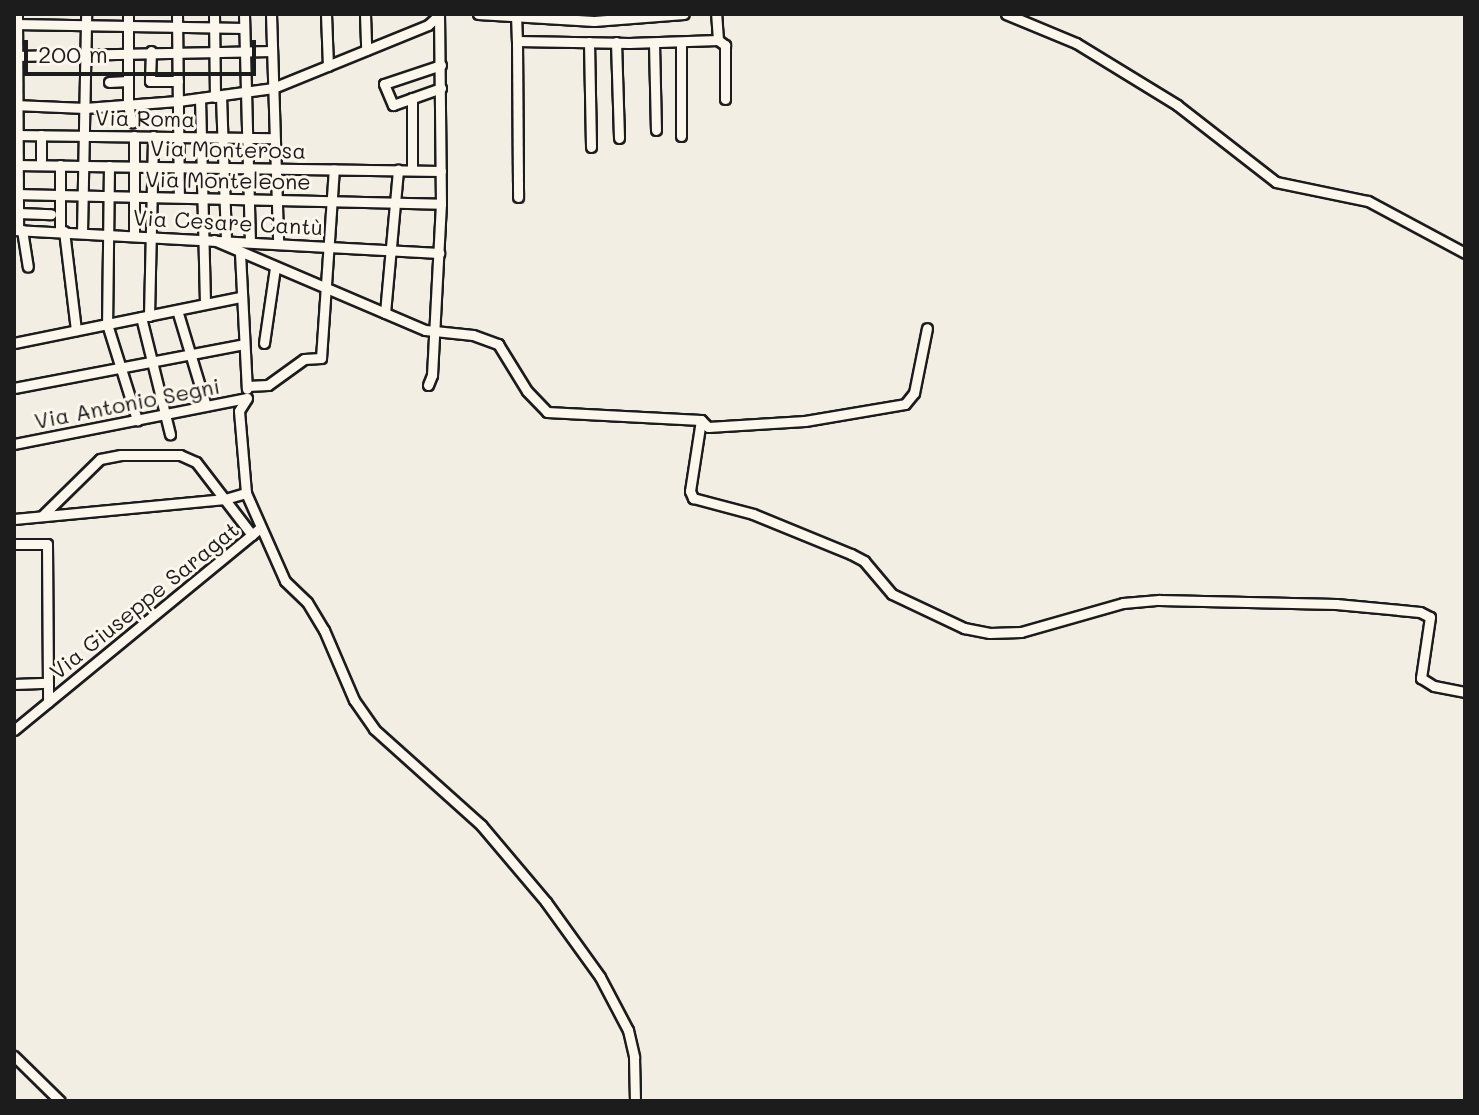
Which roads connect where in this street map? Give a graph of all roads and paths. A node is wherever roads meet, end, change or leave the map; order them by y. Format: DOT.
graph roads {
  1 [pos="128,14"];
  2 [pos="177,14"];
  3 [pos="214,14"];
  4 [pos="244,14"];
  5 [pos="271,14"];
  6 [pos="326,14"];
  7 [pos="365,14"];
  8 [pos="441,14"];
  9 [pos="478,14"];
  10 [pos="487,14"];
  11 [pos="716,14"];
  12 [pos="1006,14"];
  13 [pos="516,15"];
  14 [pos="677,15"];
  15 [pos="581,17"];
  16 [pos="614,17"];
  17 [pos="644,17"];
  18 [pos="86,20"];
  19 [pos="16,21"];
  20 [pos="128,27"];
  21 [pos="177,27"];
  22 [pos="214,28"];
  23 [pos="244,28"];
  24 [pos="718,40"];
  25 [pos="517,41"];
  26 [pos="589,42"];
  27 [pos="616,42"];
  28 [pos="681,42"];
  29 [pos="654,43"];
  30 [pos="177,50"];
  31 [pos="215,50"];
  32 [pos="366,50"];
  33 [pos="128,51"];
  34 [pos="151,51"];
  35 [pos="244,51"];
  36 [pos="272,51"];
  37 [pos="85,53"];
  38 [pos="16,56"];
  39 [pos="441,65"];
  40 [pos="328,66"];
  41 [pos="128,81"];
  42 [pos="178,81"];
  43 [pos="109,82"];
  44 [pos="273,88"];
  45 [pos="441,88"];
  46 [pos="244,93"];
  47 [pos="218,96"];
  48 [pos="200,98"];
  49 [pos="412,98"];
  50 [pos="725,99"];
  51 [pos="178,101"];
  52 [pos="16,105"];
  53 [pos="128,105"];
  54 [pos="85,108"];
  55 [pos="132,123"];
  56 [pos="656,130"];
  57 [pos="15,135"];
  58 [pos="41,135"];
  59 [pos="84,135"];
  60 [pos="134,136"];
  61 [pos="153,136"];
  62 [pos="681,136"];
  63 [pos="178,137"];
  64 [pos="200,137"];
  65 [pos="222,138"];
  66 [pos="246,138"];
  67 [pos="274,138"];
  68 [pos="619,138"];
  69 [pos="591,147"];
  70 [pos="41,160"];
  71 [pos="16,165"];
  72 [pos="60,165"];
  73 [pos="84,166"];
  74 [pos="109,166"];
  75 [pos="134,166"];
  76 [pos="153,166"];
  77 [pos="179,167"];
  78 [pos="201,167"];
  79 [pos="223,167"];
  80 [pos="247,167"];
  81 [pos="275,168"];
  82 [pos="334,169"];
  83 [pos="398,170"];
  84 [pos="412,170"];
  85 [pos="441,171"];
  86 [pos="16,194"];
  87 [pos="60,195"];
  88 [pos="83,195"];
  89 [pos="109,196"];
  90 [pos="134,196"];
  91 [pos="153,197"];
  92 [pos="179,197"];
  93 [pos="518,197"];
  94 [pos="201,198"];
  95 [pos="224,198"];
  96 [pos="248,199"];
  97 [pos="276,199"];
  98 [pos="332,199"];
  99 [pos="395,202"];
  100 [pos="441,204"];
  101 [pos="18,213"];
  102 [pos="51,214"];
  103 [pos="18,230"];
  104 [pos="62,231"];
  105 [pos="82,232"];
  106 [pos="108,233"];
  107 [pos="134,235"];
  108 [pos="153,235"];
  109 [pos="202,239"];
  110 [pos="214,240"];
  111 [pos="226,240"];
  112 [pos="250,241"];
  113 [pos="278,243"];
  114 [pos="329,246"];
  115 [pos="390,250"];
  116 [pos="240,253"];
  117 [pos="439,253"];
  118 [pos="1465,253"];
  119 [pos="28,267"];
  120 [pos="275,268"];
  121 [pos="326,289"];
  122 [pos="241,297"];
  123 [pos="205,303"];
  124 [pos="177,310"];
  125 [pos="385,313"];
  126 [pos="145,316"];
  127 [pos="107,324"];
  128 [pos="927,328"];
  129 [pos="76,330"];
  130 [pos="435,331"];
  131 [pos="14,343"];
  132 [pos="264,343"];
  133 [pos="244,344"];
  134 [pos="192,354"];
  135 [pos="153,362"];
  136 [pos="121,368"];
  137 [pos="428,385"];
  138 [pos="247,386"];
  139 [pos="14,388"];
  140 [pos="247,398"];
  141 [pos="206,406"];
  142 [pos="165,414"];
  143 [pos="137,420"];
  144 [pos="701,420"];
  145 [pos="170,434"];
  146 [pos="14,444"];
  147 [pos="246,493"];
  148 [pos="225,499"];
  149 [pos="42,516"];
  150 [pos="14,519"];
  151 [pos="256,531"];
  152 [pos="14,544"];
  153 [pos="48,683"];
  154 [pos="14,684"];
  155 [pos="1465,692"];
  156 [pos="48,702"];
  157 [pos="14,730"];
  158 [pos="14,1056"];
  159 [pos="60,1101"];
  160 [pos="635,1101"];
  1 -- 20 [label="street"];
  2 -- 21 [label="street"];
  3 -- 22 [label="street"];
  4 -- 23 [label="street"];
  5 -- 36 [label="street"];
  6 -- 40 [label="street"];
  7 -- 32 [label="street"];
  8 -- 32 [label="street"];
  8 -- 39 [label="street"];
  9 -- 10 [label="street"];
  10 -- 13 [label="street"];
  11 -- 24 [label="street"];
  12 -- 118 [label="street"];
  13 -- 15 [label="street"];
  13 -- 25 [label="street"];
  14 -- 17 [label="street"];
  15 -- 16 [label="street"];
  16 -- 17 [label="street"];
  18 -- 19 [label="street"];
  18 -- 20 [label="street"];
  18 -- 37 [label="street"];
  19 -- 38 [label="street"];
  20 -- 21 [label="street"];
  20 -- 33 [label="street"];
  21 -- 22 [label="street"];
  21 -- 30 [label="street"];
  22 -- 23 [label="street"];
  22 -- 31 [label="street"];
  23 -- 35 [label="street"];
  24 -- 28 [label="street"];
  24 -- 50 [label="street"];
  25 -- 26 [label="street"];
  25 -- 93 [label="street"];
  26 -- 27 [label="street"];
  26 -- 69 [label="street"];
  27 -- 29 [label="street"];
  27 -- 68 [label="street"];
  28 -- 29 [label="street"];
  28 -- 62 [label="street"];
  29 -- 56 [label="street"];
  30 -- 31 [label="street"];
  30 -- 34 [label="street"];
  30 -- 42 [label="street"];
  31 -- 35 [label="street"];
  31 -- 47 [label="street"];
  32 -- 40 [label="street"];
  33 -- 34 [label="street"];
  33 -- 37 [label="street"];
  33 -- 41 [label="street"];
  34 -- 42 [label="street"];
  35 -- 36 [label="street"];
  35 -- 46 [label="street"];
  36 -- 44 [label="street"];
  37 -- 38 [label="street"];
  37 -- 54 [label="street"];
  38 -- 52 [label="street"];
  39 -- 45 [label="street"];
  39 -- 49 [label="street"];
  40 -- 44 [label="street"];
  41 -- 43 [label="street"];
  41 -- 53 [label="street"];
  42 -- 51 [label="street"];
  44 -- 46 [label="street"];
  44 -- 67 [label="street"];
  45 -- 49 [label="street"];
  45 -- 85 [label="street"];
  46 -- 47 [label="street"];
  46 -- 66 [label="street"];
  47 -- 48 [label="street"];
  47 -- 65 [label="street"];
  48 -- 51 [label="street"];
  48 -- 64 [label="street"];
  49 -- 84 [label="street"];
  51 -- 53 [label="street"];
  51 -- 63 [label="street"];
  52 -- 54 [label="street"];
  52 -- 57 [label="street"];
  53 -- 54 [label="street"];
  53 -- 55 [label="street"];
  54 -- 59 [label="street"];
  57 -- 58 [label="street, Via Roma"];
  57 -- 71 [label="street"];
  58 -- 59 [label="street, Via Roma"];
  58 -- 70 [label="street"];
  59 -- 60 [label="street, Via Roma"];
  59 -- 73 [label="street"];
  60 -- 61 [label="street, Via Roma"];
  60 -- 75 [label="street"];
  61 -- 63 [label="street, Via Roma"];
  61 -- 76 [label="street"];
  63 -- 64 [label="street, Via Roma"];
  63 -- 77 [label="street"];
  64 -- 65 [label="street, Via Roma"];
  64 -- 78 [label="street"];
  65 -- 66 [label="street, Via Roma"];
  65 -- 79 [label="street"];
  66 -- 67 [label="street, Via Roma"];
  66 -- 80 [label="street"];
  67 -- 81 [label="street"];
  71 -- 72 [label="street, Via Monterosa"];
  71 -- 86 [label="street"];
  72 -- 73 [label="street, Via Monterosa"];
  72 -- 87 [label="street"];
  73 -- 74 [label="street, Via Monterosa"];
  73 -- 88 [label="street"];
  74 -- 75 [label="street, Via Monterosa"];
  74 -- 89 [label="street"];
  75 -- 76 [label="street, Via Monterosa"];
  75 -- 90 [label="street"];
  76 -- 77 [label="street, Via Monterosa"];
  76 -- 91 [label="street"];
  77 -- 78 [label="street, Via Monterosa"];
  77 -- 92 [label="street"];
  78 -- 79 [label="street, Via Monterosa"];
  78 -- 94 [label="street"];
  79 -- 80 [label="street, Via Monterosa"];
  79 -- 95 [label="street"];
  80 -- 81 [label="street, Via Monterosa"];
  80 -- 96 [label="street"];
  81 -- 82 [label="street, Via Monterosa"];
  81 -- 97 [label="street"];
  82 -- 83 [label="street, Via Monterosa"];
  82 -- 98 [label="street"];
  83 -- 84 [label="street, Via Monterosa"];
  83 -- 99 [label="street"];
  84 -- 85 [label="street, Via Monterosa"];
  85 -- 100 [label="street"];
  86 -- 87 [label="street, Via Monteleone"];
  86 -- 101 [label="street"];
  87 -- 88 [label="street, Via Monteleone"];
  87 -- 104 [label="street"];
  88 -- 89 [label="street, Via Monteleone"];
  88 -- 105 [label="street"];
  89 -- 90 [label="street, Via Monteleone"];
  89 -- 106 [label="street"];
  90 -- 91 [label="street, Via Monteleone"];
  90 -- 107 [label="street"];
  91 -- 92 [label="street, Via Monteleone"];
  91 -- 108 [label="street"];
  92 -- 94 [label="street, Via Monteleone"];
  94 -- 95 [label="street, Via Monteleone"];
  94 -- 109 [label="street"];
  95 -- 96 [label="street, Via Monteleone"];
  95 -- 111 [label="street"];
  96 -- 97 [label="street, Via Monteleone"];
  96 -- 112 [label="street"];
  97 -- 98 [label="street, Via Monteleone"];
  97 -- 113 [label="street"];
  98 -- 99 [label="street, Via Monteleone"];
  98 -- 114 [label="street"];
  99 -- 100 [label="street, Via Monteleone"];
  99 -- 115 [label="street"];
  100 -- 117 [label="street"];
  101 -- 102 [label="street"];
  101 -- 103 [label="street"];
  103 -- 104 [label="street, Via Cesare Cantù"];
  103 -- 119 [label="street"];
  104 -- 105 [label="street, Via Cesare Cantù"];
  104 -- 129 [label="street"];
  105 -- 106 [label="street, Via Cesare Cantù"];
  106 -- 107 [label="street, Via Cesare Cantù"];
  106 -- 127 [label="street"];
  107 -- 108 [label="street, Via Cesare Cantù"];
  108 -- 109 [label="street, Via Cesare Cantù"];
  108 -- 126 [label="street"];
  109 -- 110 [label="street, Via Cesare Cantù"];
  109 -- 123 [label="street"];
  110 -- 111 [label="street, Via Cesare Cantù"];
  110 -- 116 [label="street"];
  111 -- 112 [label="street, Via Cesare Cantù"];
  112 -- 113 [label="street, Via Cesare Cantù"];
  113 -- 114 [label="street, Via Cesare Cantù"];
  114 -- 115 [label="street, Via Cesare Cantù"];
  114 -- 121 [label="street"];
  115 -- 117 [label="street, Via Cesare Cantù"];
  115 -- 125 [label="street"];
  116 -- 120 [label="street"];
  116 -- 122 [label="street"];
  117 -- 130 [label="street"];
  120 -- 121 [label="street"];
  120 -- 132 [label="street"];
  121 -- 125 [label="street"];
  121 -- 138 [label="street"];
  122 -- 123 [label="street"];
  122 -- 133 [label="street"];
  123 -- 124 [label="street"];
  124 -- 126 [label="street"];
  124 -- 134 [label="street"];
  125 -- 130 [label="street"];
  126 -- 127 [label="street"];
  126 -- 135 [label="street"];
  127 -- 129 [label="street"];
  127 -- 136 [label="street"];
  128 -- 144 [label="street"];
  129 -- 131 [label="street"];
  130 -- 137 [label="street"];
  130 -- 144 [label="street"];
  133 -- 134 [label="street"];
  133 -- 138 [label="street"];
  134 -- 135 [label="street"];
  134 -- 141 [label="street"];
  135 -- 136 [label="street"];
  135 -- 142 [label="street"];
  136 -- 139 [label="street"];
  136 -- 143 [label="street"];
  138 -- 140 [label="street"];
  140 -- 141 [label="street, Via Antonio Segni"];
  140 -- 147 [label="street"];
  141 -- 142 [label="street, Via Antonio Segni"];
  142 -- 143 [label="street, Via Antonio Segni"];
  142 -- 145 [label="street"];
  143 -- 146 [label="street, Via Antonio Segni"];
  144 -- 155 [label="street"];
  147 -- 148 [label="street"];
  147 -- 151 [label="street"];
  148 -- 149 [label="street"];
  148 -- 149 [label="street"];
  148 -- 151 [label="street"];
  149 -- 150 [label="street"];
  151 -- 156 [label="street, Via Giuseppe Saragat"];
  151 -- 160 [label="street"];
  152 -- 153 [label="street"];
  153 -- 154 [label="street"];
  153 -- 156 [label="street"];
  156 -- 157 [label="street, Via Giuseppe Saragat"];
  158 -- 159 [label="street"];
}
